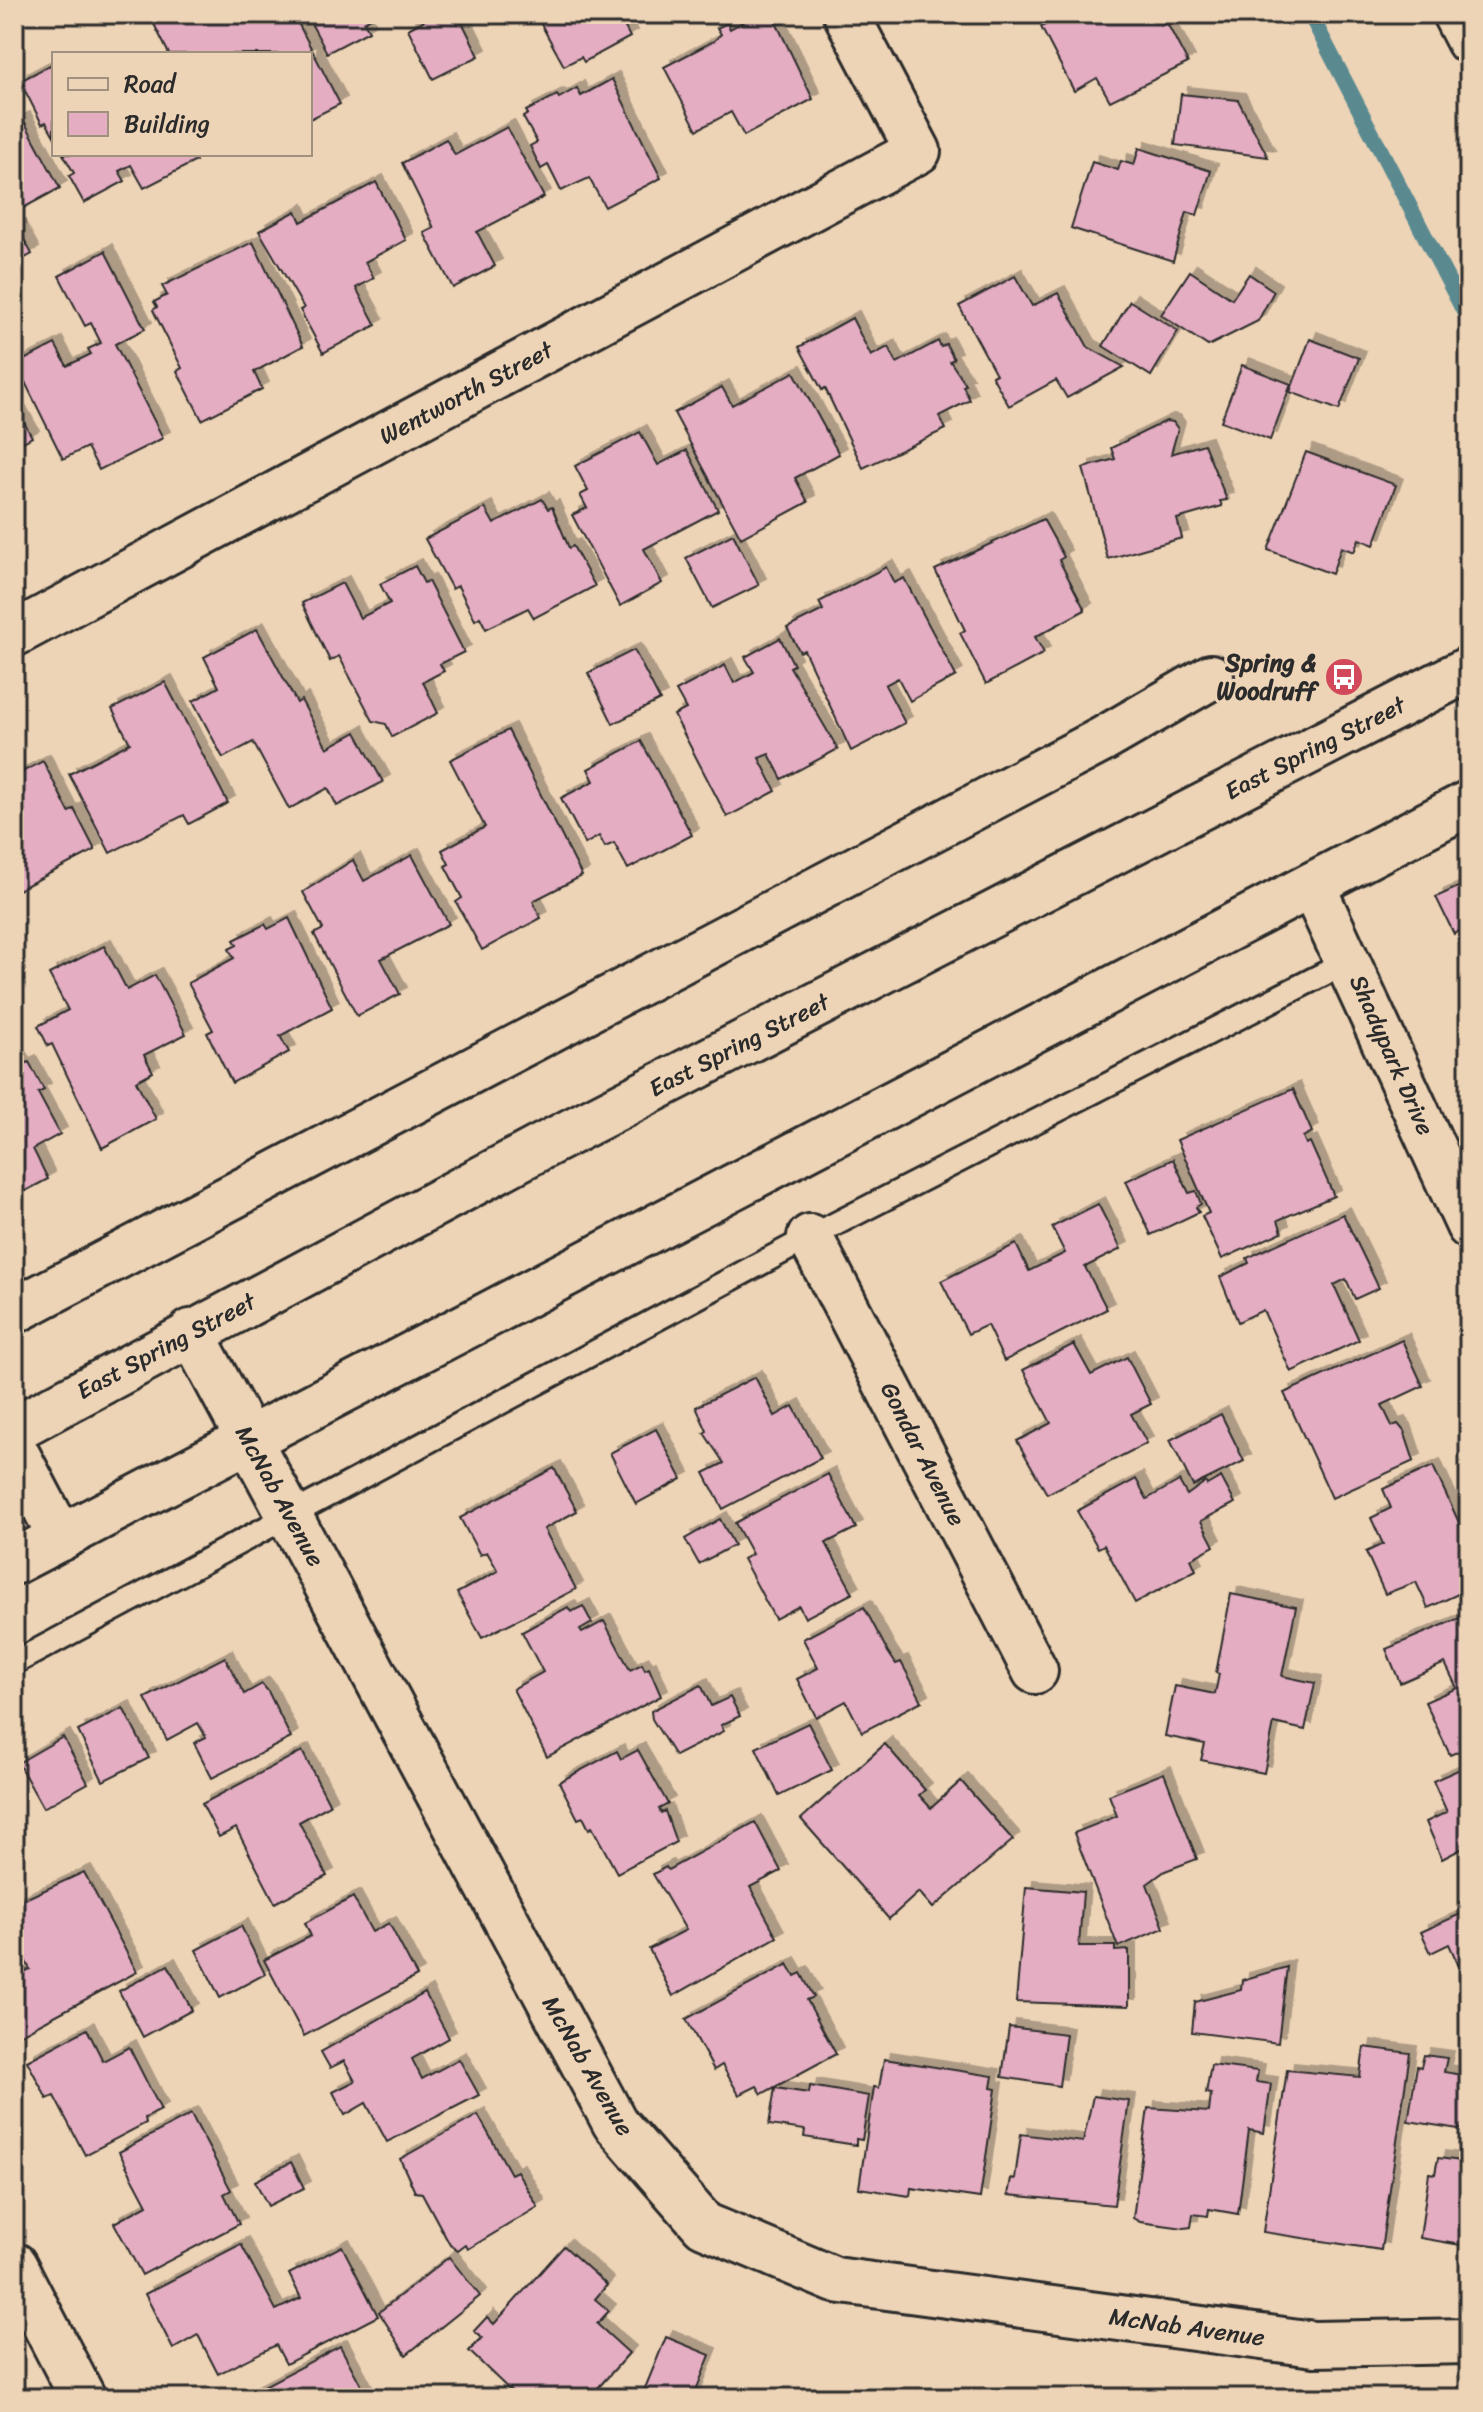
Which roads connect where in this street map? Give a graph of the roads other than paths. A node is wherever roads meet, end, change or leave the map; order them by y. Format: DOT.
graph roads {
  1 [pos="846,14"];
  2 [pos="1455,14"];
  3 [pos="1469,41"];
  4 [pos="14,634"];
  5 [pos="1469,669"];
  6 [pos="1211,677"];
  7 [pos="1469,803"];
  8 [pos="1312,885"];
  9 [pos="1349,961"];
  10 [pos="1469,1226"];
  11 [pos="810,1237"];
  12 [pos="14,1311"];
  13 [pos="191,1332"];
  14 [pos="14,1429"];
  15 [pos="250,1441"];
  16 [pos="14,1449"];
  17 [pos="292,1514"];
  18 [pos="61,1538"];
  19 [pos="14,1562"];
  20 [pos="14,1663"];
  21 [pos="1035,1671"];
  22 [pos="14,2265"];
  23 [pos="1469,2341"];
  24 [pos="83,2398"];
  1 -- 4 [label="street, Wentworth Street"];
  2 -- 3 [label="street"];
  5 -- 13 [label="street, East Spring Street"];
  6 -- 12 [label="street"];
  7 -- 8 [label="street"];
  8 -- 9 [label="street, Shadypark Drive"];
  8 -- 15 [label="street"];
  9 -- 10 [label="street, Shadypark Drive"];
  9 -- 11 [label="lane"];
  11 -- 17 [label="lane"];
  11 -- 21 [label="street, Gondar Avenue"];
  13 -- 14 [label="street, East Spring Street"];
  13 -- 15 [label="street, McNab Avenue"];
  15 -- 17 [label="street, McNab Avenue"];
  15 -- 18 [label="street"];
  16 -- 18 [label="street"];
  17 -- 20 [label="lane"];
  17 -- 23 [label="street, McNab Avenue"];
  18 -- 19 [label="street"];
  22 -- 24 [label="street"];
}
